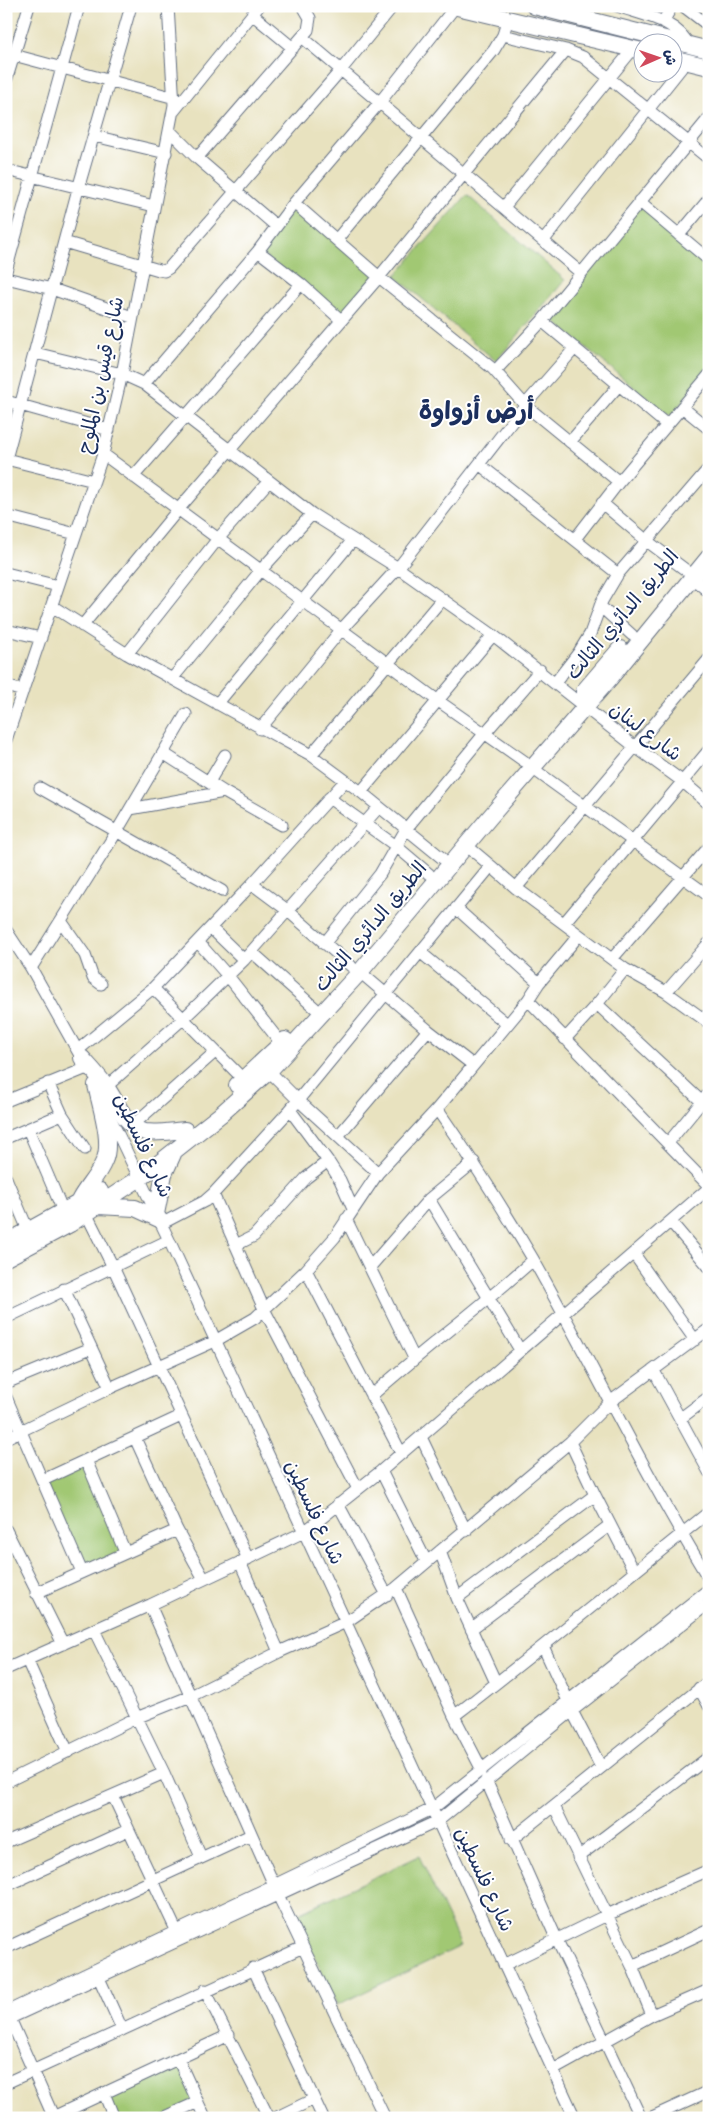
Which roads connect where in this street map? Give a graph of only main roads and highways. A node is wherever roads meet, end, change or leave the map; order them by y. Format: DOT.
graph roads {
  1 [pos="535,6"];
  2 [pos="454,7"];
  3 [pos="703,47"];
  4 [pos="632,49"];
  5 [pos="682,60"];
  6 [pos="709,67"];
  7 [pos="709,544"];
  8 [pos="709,557"];
  9 [pos="689,574"];
  10 [pos="580,704"];
  11 [pos="528,764"];
  12 [pos="356,969"];
  13 [pos="82,1059"];
  14 [pos="101,1086"];
  15 [pos="185,1130"];
  16 [pos="174,1152"];
  17 [pos="138,1174"];
  18 [pos="80,1209"];
  19 [pos="6,1242"];
  20 [pos="6,1258"];
  1 -- 3 [label="highway"];
  2 -- 4 [label="highway"];
  5 -- 6 [label="highway"];
  7 -- 9 [label="highway, الطريق الدائري الثالث"];
  8 -- 9 [label="highway, الطريق الدائري الثالث"];
  9 -- 10 [label="highway, الطريق الدائري الثالث"];
  9 -- 10 [label="highway, الطريق الدائري الثالث"];
  10 -- 11 [label="highway, الطريق الدائري الثالث"];
  11 -- 12 [label="highway, الطريق الدائري الثالث"];
  11 -- 12 [label="highway, الطريق الدائري الثالث"];
  12 -- 15 [label="highway, الطريق الدائري الثالث"];
  12 -- 16 [label="highway, الطريق الدائري الثالث"];
  13 -- 14 [label="highway"];
  14 -- 15 [label="highway"];
  14 -- 18 [label="highway"];
  15 -- 17 [label="highway, الطريق الدائري الثالث"];
  16 -- 17 [label="highway, الطريق الدائري الثالث"];
  16 -- 18 [label="highway"];
  17 -- 18 [label="highway, الطريق الدائري الثالث"];
  18 -- 19 [label="highway, الطريق الدائري الثالث"];
  18 -- 20 [label="highway, الطريق الدائري الثالث"];
}
